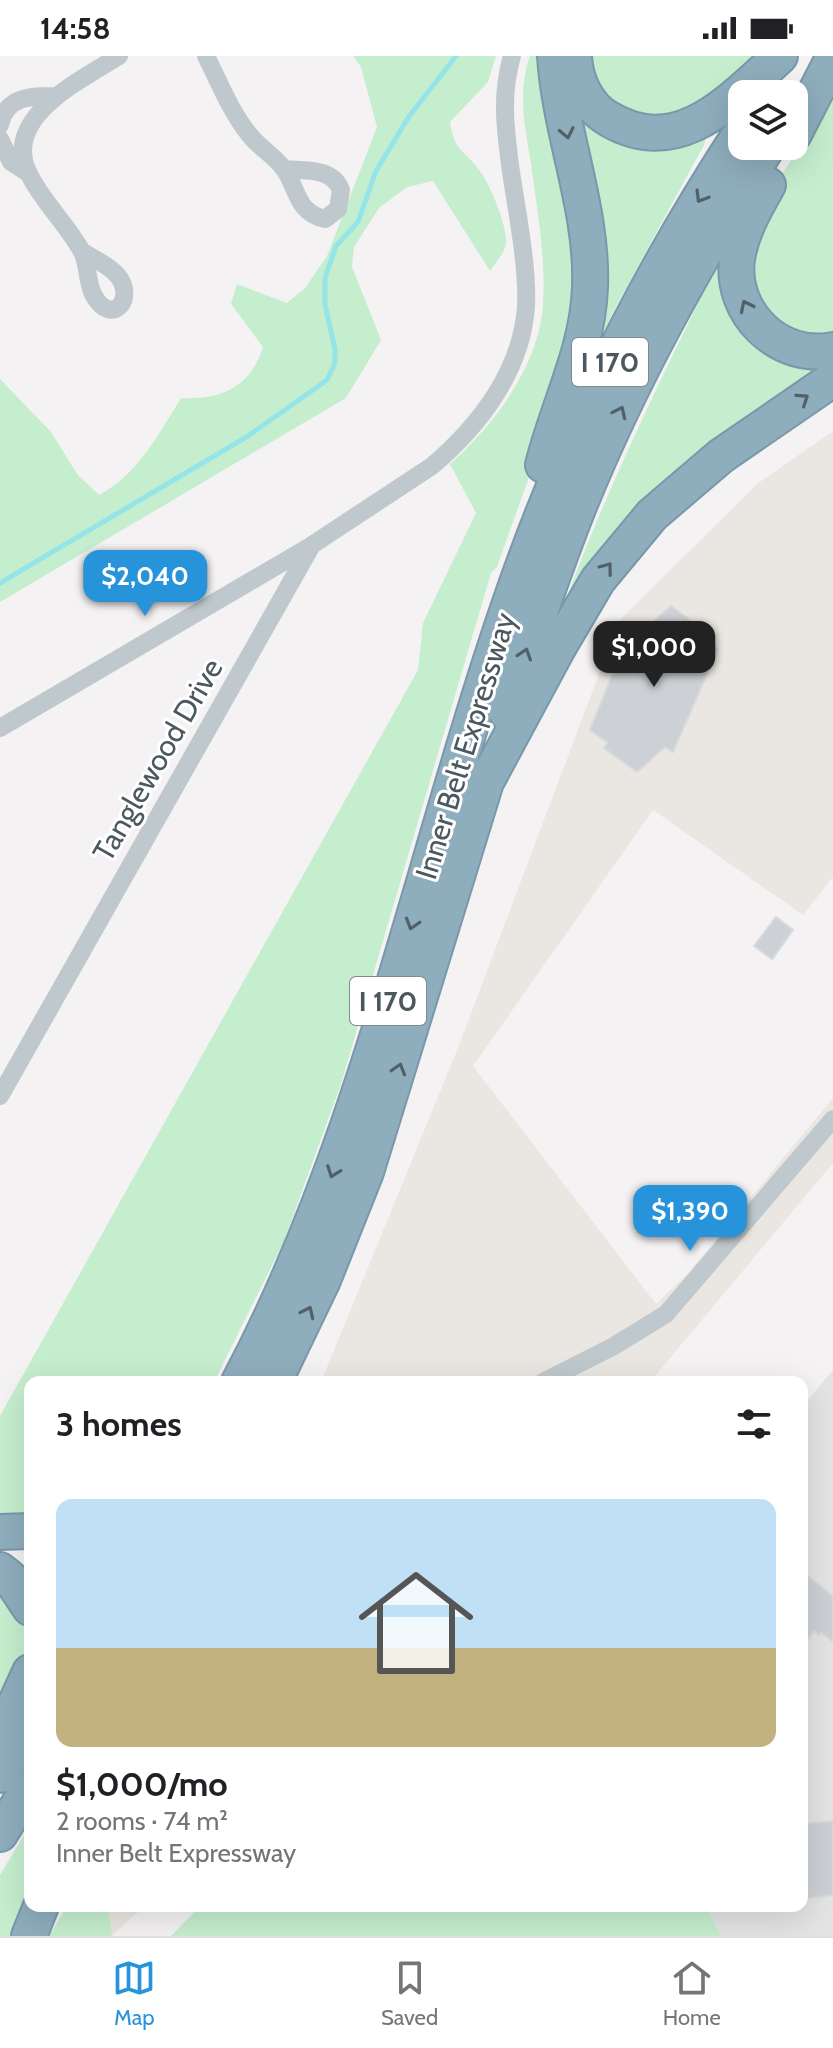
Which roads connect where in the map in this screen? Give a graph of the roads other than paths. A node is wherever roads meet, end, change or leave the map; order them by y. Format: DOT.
graph roads {
  1 [pos="119,56"];
  2 [pos="206,56"];
  3 [pos="512,56"];
  4 [pos="555,56"];
  5 [pos="574,56"];
  6 [pos="780,56"];
  7 [pos="794,56"];
  8 [pos="833,57"];
  9 [pos="777,80"];
  10 [pos="808,90"];
  11 [pos="56,96"];
  12 [pos="808,106"];
  13 [pos="0,125"];
  14 [pos="0,139"];
  15 [pos="728,154"];
  16 [pos="760,160"];
  17 [pos="781,160"];
  18 [pos="284,169"];
  19 [pos="28,173"];
  20 [pos="83,252"];
  21 [pos="833,350"];
  22 [pos="833,379"];
  23 [pos="312,545"];
  24 [pos="508,609"];
  25 [pos="0,728"];
  26 [pos="486,782"];
  27 [pos="0,1096"];
  28 [pos="833,1119"];
  29 [pos="242,1376"];
  30 [pos="277,1376"];
  31 [pos="555,1376"];
  32 [pos="24,1531"];
  33 [pos="0,1532"];
  34 [pos="0,1570"];
  35 [pos="24,1599"];
  36 [pos="24,1685"];
  37 [pos="0,1737"];
  38 [pos="24,1737"];
  39 [pos="0,1775"];
  40 [pos="24,1796"];
  41 [pos="0,1834"];
  42 [pos="39,1912"];
  43 [pos="29,1936"];
  1 -- 11 [label="street"];
  2 -- 18 [label="street"];
  3 -- 23 [label="street, Tanglewood Drive"];
  4 -- 24 [label="highway, one-way"];
  5 -- 6 [label="highway"];
  7 -- 9 [label="highway"];
  8 -- 10 [label="highway"];
  8 -- 12 [label="highway"];
  11 -- 13 [label="street"];
  11 -- 19 [label="street"];
  14 -- 19 [label="street"];
  15 -- 24 [label="highway, Inner Belt Expressway / I 170, one-way"];
  26 -- 16 [label="highway, Inner Belt Expressway / I 170, one-way"];
  21 -- 17 [label="highway, one-way"];
  19 -- 20 [label="street"];
  26 -- 22 [label="highway, one-way"];
  23 -- 25 [label="street"];
  23 -- 27 [label="street, Tanglewood Drive"];
  24 -- 29 [label="highway, Inner Belt Expressway / I 170, one-way"];
  30 -- 26 [label="highway, Inner Belt Expressway / I 170, one-way"];
  28 -- 31 [label="street"];
  32 -- 33 [label="highway"];
  34 -- 35 [label="highway"];
  36 -- 37 [label="highway"];
  38 -- 39 [label="highway"];
  40 -- 41 [label="highway"];
  42 -- 43 [label="highway"];
}
